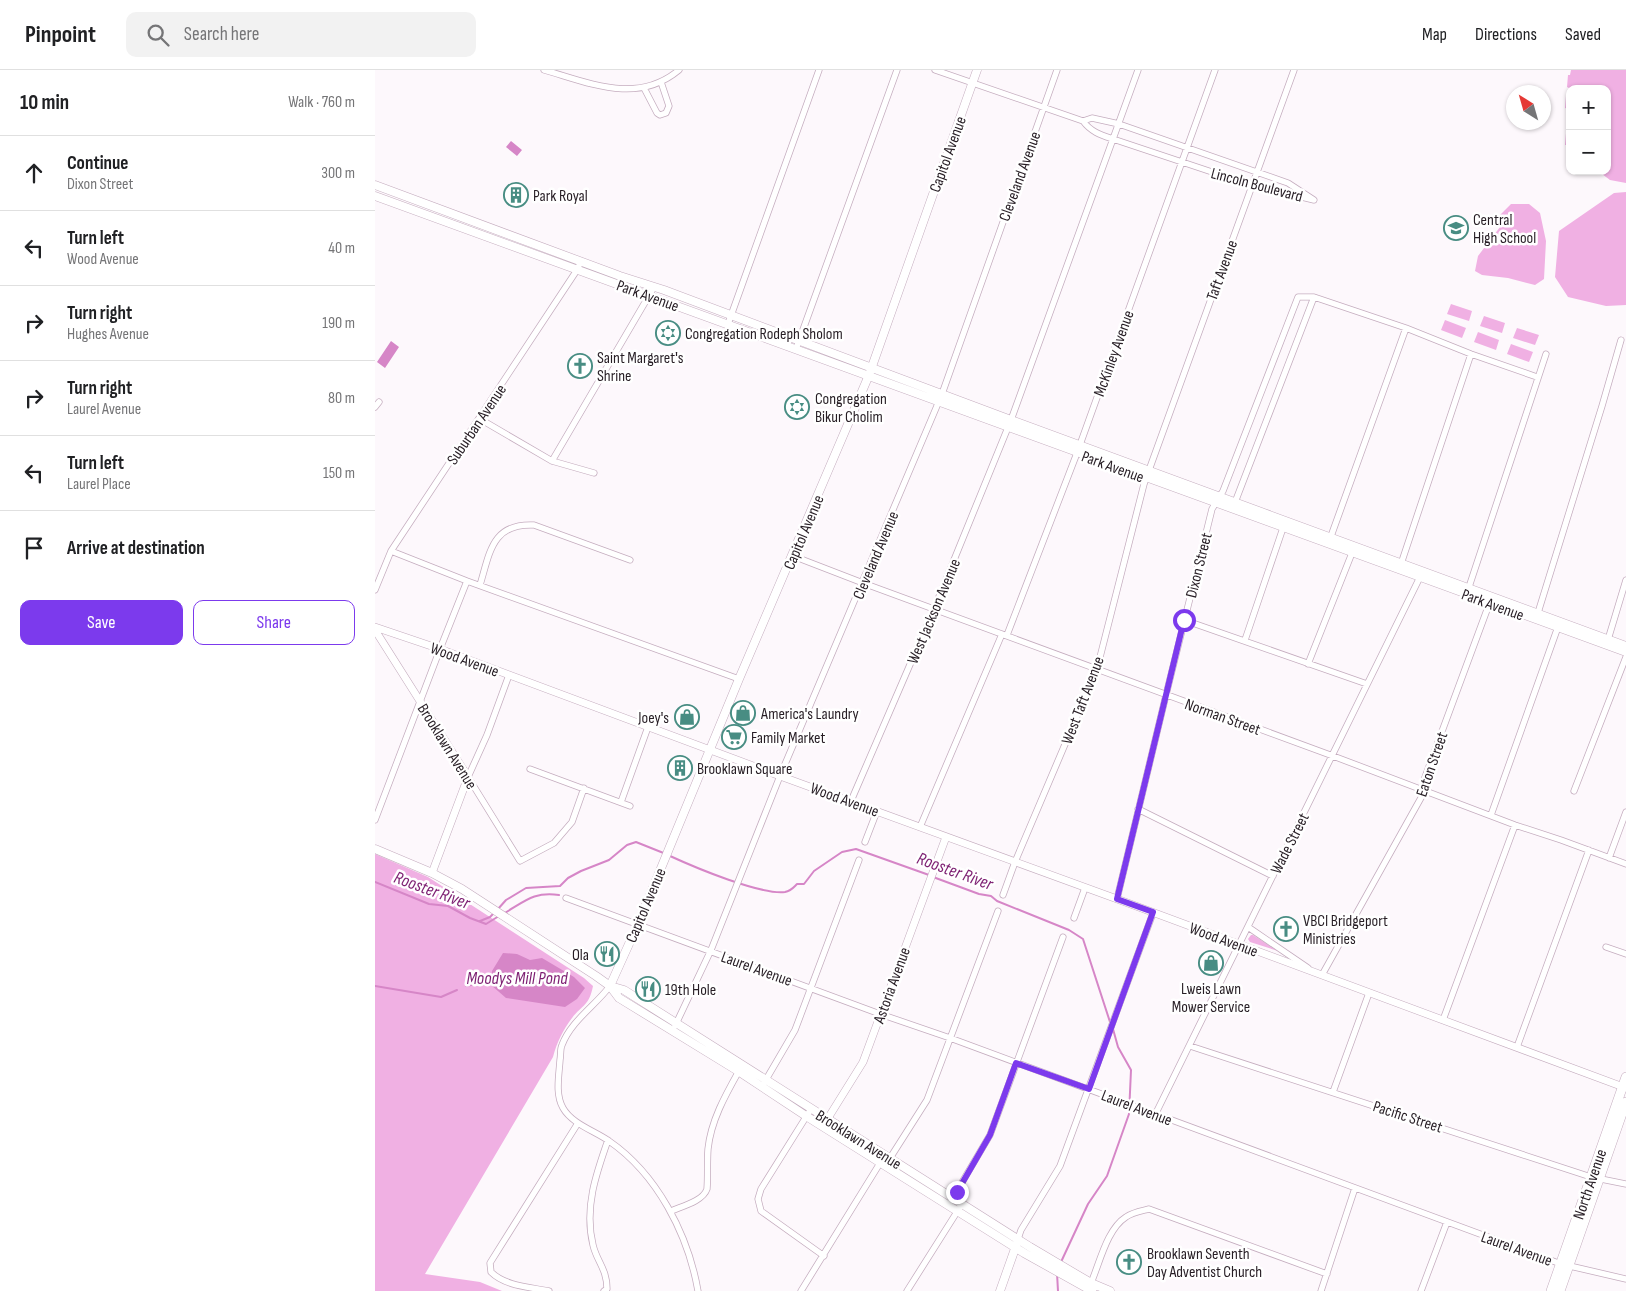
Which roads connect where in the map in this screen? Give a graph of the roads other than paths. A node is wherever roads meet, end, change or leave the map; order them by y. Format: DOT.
graph roads {
  1 [pos="544,70"];
  2 [pos="679,70"];
  3 [pos="819,70"];
  4 [pos="897,70"];
  5 [pos="935,70"];
  6 [pos="977,70"];
  7 [pos="1057,70"];
  8 [pos="1138,70"];
  9 [pos="1215,70"];
  10 [pos="1294,70"];
  11 [pos="661,82"];
  12 [pos="973,82"];
  13 [pos="644,88"];
  14 [pos="1044,107"];
  15 [pos="1083,121"];
  16 [pos="1119,124"];
  17 [pos="1113,139"];
  18 [pos="1188,147"];
  19 [pos="1183,163"];
  20 [pos="1257,172"];
  21 [pos="375,185"];
  22 [pos="1251,185"];
  23 [pos="375,196"];
  24 [pos="433,207"];
  25 [pos="430,216"];
  26 [pos="459,216"];
  27 [pos="454,224"];
  28 [pos="581,261"];
  29 [pos="603,269"];
  30 [pos="577,270"];
  31 [pos="600,278"];
  32 [pos="655,287"];
  33 [pos="650,297"];
  34 [pos="1314,297"];
  35 [pos="730,320"];
  36 [pos="1406,328"];
  37 [pos="799,340"];
  38 [pos="1621,340"];
  39 [pos="796,348"];
  40 [pos="1471,354"];
  41 [pos="1546,354"];
  42 [pos="872,367"];
  43 [pos="869,375"];
  44 [pos="1537,377"];
  45 [pos="943,394"];
  46 [pos="939,402"];
  47 [pos="480,419"];
  48 [pos="1009,424"];
  49 [pos="1079,449"];
  50 [pos="553,461"];
  51 [pos="594,473"];
  52 [pos="1147,474"];
  53 [pos="1218,500"];
  54 [pos="1234,506"];
  55 [pos="1284,524"];
  56 [pos="1329,540"];
  57 [pos="391,551"];
  58 [pos="1352,553"];
  59 [pos="793,556"];
  60 [pos="630,560"];
  61 [pos="1400,566"];
  62 [pos="1421,574"];
  63 [pos="1626,580"];
  64 [pos="467,581"];
  65 [pos="863,583"];
  66 [pos="480,585"];
  67 [pos="375,590"];
  68 [pos="1467,591"];
  69 [pos="1490,600"];
  70 [pos="934,609"];
  71 [pos="1537,616"];
  72 [pos="1184,620"];
  73 [pos="1559,624"];
  74 [pos="375,629"];
  75 [pos="1005,634"];
  76 [pos="1245,640"];
  77 [pos="1607,642"];
  78 [pos="1626,646"];
  79 [pos="440,649"];
  80 [pos="1626,652"];
  81 [pos="1626,657"];
  82 [pos="1308,664"];
  83 [pos="1097,669"];
  84 [pos="509,675"];
  85 [pos="739,679"];
  86 [pos="1367,684"];
  87 [pos="1166,695"];
  88 [pos="420,701"];
  89 [pos="648,727"];
  90 [pos="711,750"];
  91 [pos="1333,756"];
  92 [pos="530,768"];
  93 [pos="780,776"];
  94 [pos="468,777"];
  95 [pos="584,788"];
  96 [pos="1423,790"];
  97 [pos="1574,791"];
  98 [pos="851,801"];
  99 [pos="621,802"];
  100 [pos="630,806"];
  101 [pos="1138,809"];
  102 [pos="877,811"];
  103 [pos="1626,812"];
  104 [pos="1491,815"];
  105 [pos="375,820"];
  106 [pos="1515,825"];
  107 [pos="920,827"];
  108 [pos="946,837"];
  109 [pos="865,842"];
  110 [pos="375,849"];
  111 [pos="1589,850"];
  112 [pos="1609,858"];
  113 [pos="859,860"];
  114 [pos="1015,862"];
  115 [pos="1626,864"];
  116 [pos="432,873"];
  117 [pos="1273,876"];
  118 [pos="1085,888"];
  119 [pos="1003,895"];
  120 [pos="566,898"];
  121 [pos="1117,899"];
  122 [pos="998,911"];
  123 [pos="1153,912"];
  124 [pos="1074,918"];
  125 [pos="638,924"];
  126 [pos="1248,927"];
  127 [pos="1063,937"];
  128 [pos="1239,945"];
  129 [pos="1606,947"];
  130 [pos="711,950"];
  131 [pos="1626,954"];
  132 [pos="1314,972"];
  133 [pos="1322,975"];
  134 [pos="610,986"];
  135 [pos="811,987"];
  136 [pos="1369,993"];
  137 [pos="880,1014"];
  138 [pos="1443,1020"];
  139 [pos="676,1023"];
  140 [pos="672,1031"];
  141 [pos="950,1038"];
  142 [pos="1190,1046"];
  143 [pos="1517,1047"];
  144 [pos="1016,1063"];
  145 [pos="740,1068"];
  146 [pos="1626,1077"];
  147 [pos="766,1080"];
  148 [pos="761,1088"];
  149 [pos="1624,1088"];
  150 [pos="1089,1089"];
  151 [pos="1333,1092"];
  152 [pos="1626,1102"];
  153 [pos="811,1109"];
  154 [pos="1155,1114"];
  155 [pos="806,1116"];
  156 [pos="828,1119"];
  157 [pos="578,1123"];
  158 [pos="823,1127"];
  159 [pos="608,1140"];
  160 [pos="888,1156"];
  161 [pos="882,1164"];
  162 [pos="1596,1178"];
  163 [pos="1626,1184"];
  164 [pos="1355,1188"];
  165 [pos="953,1198"];
  166 [pos="962,1204"];
  167 [pos="948,1206"];
  168 [pos="671,1211"];
  169 [pos="957,1211"];
  170 [pos="1447,1222"];
  171 [pos="1018,1239"];
  172 [pos="1015,1248"];
  173 [pos="824,1256"];
  174 [pos="1053,1265"];
  175 [pos="1565,1265"];
  176 [pos="1327,1274"];
  177 [pos="1626,1279"];
  178 [pos="1090,1288"];
  179 [pos="549,1291"];
  180 [pos="604,1291"];
  181 [pos="698,1291"];
  182 [pos="801,1291"];
  183 [pos="907,1291"];
  184 [pos="1000,1291"];
  185 [pos="1110,1291"];
  186 [pos="1321,1291"];
  187 [pos="1421,1291"];
  188 [pos="1551,1291"];
  189 [pos="1560,1291"];
  1 -- 13 [label="street"];
  2 -- 11 [label="street"];
  3 -- 35 [label="street"];
  4 -- 37 [label="street"];
  5 -- 12 [label="street, Lincoln Boulevard"];
  6 -- 12 [label="main road, Capitol Avenue"];
  7 -- 14 [label="street, Cleveland Avenue"];
  8 -- 16 [label="street, West Jackson Avenue"];
  9 -- 18 [label="street, McKinley Avenue"];
  10 -- 20 [label="street, Taft Avenue"];
  11 -- 13 [label="street"];
  11 -- 13 [label="street"];
  12 -- 14 [label="street, Lincoln Boulevard"];
  12 -- 42 [label="main road, Capitol Avenue"];
  14 -- 15 [label="street, Lincoln Boulevard"];
  14 -- 45 [label="street, Cleveland Avenue"];
  15 -- 16 [label="street, Lincoln Boulevard"];
  15 -- 17 [label="street, Lincoln Boulevard"];
  16 -- 17 [label="street, West Jackson Avenue"];
  16 -- 18 [label="street, Lincoln Boulevard"];
  17 -- 19 [label="street, Lincoln Boulevard"];
  17 -- 48 [label="street, West Jackson Avenue"];
  18 -- 19 [label="street, McKinley Avenue"];
  18 -- 20 [label="street, Lincoln Boulevard"];
  19 -- 22 [label="street, Lincoln Boulevard"];
  19 -- 49 [label="street, McKinley Avenue"];
  20 -- 22 [label="street, Taft Avenue"];
  20 -- 22 [label="street, Lincoln Boulevard"];
  21 -- 24 [label="main road, Park Avenue"];
  22 -- 52 [label="street, Taft Avenue"];
  23 -- 25 [label="main road, Park Avenue"];
  24 -- 25 [label="main road"];
  24 -- 26 [label="main road, Park Avenue"];
  25 -- 27 [label="main road, Park Avenue"];
  26 -- 27 [label="main road"];
  26 -- 28 [label="main road, Park Avenue"];
  27 -- 30 [label="main road, Park Avenue"];
  28 -- 29 [label="main road, Park Avenue"];
  28 -- 30 [label="street, Suburban Avenue"];
  29 -- 31 [label="main road, Park Avenue"];
  29 -- 32 [label="main road, Park Avenue"];
  30 -- 31 [label="main road, Park Avenue"];
  30 -- 47 [label="street, Suburban Avenue"];
  31 -- 33 [label="main road, Park Avenue"];
  32 -- 33 [label="street"];
  32 -- 35 [label="main road, Park Avenue"];
  33 -- 35 [label="main road, Park Avenue"];
  33 -- 50 [label="street"];
  34 -- 36 [label="street"];
  34 -- 53 [label="street, Dixon Street"];
  34 -- 54 [label="street"];
  35 -- 37 [label="main road, Park Avenue"];
  35 -- 39 [label="main road, Park Avenue"];
  36 -- 40 [label="street"];
  36 -- 56 [label="street"];
  37 -- 39 [label="street"];
  37 -- 42 [label="main road, Park Avenue"];
  38 -- 71 [label="street"];
  39 -- 43 [label="main road, Park Avenue"];
  40 -- 44 [label="street"];
  40 -- 61 [label="street"];
  41 -- 44 [label="street"];
  42 -- 43 [label="main road, Capitol Avenue"];
  42 -- 45 [label="main road, Park Avenue"];
  43 -- 46 [label="main road, Park Avenue"];
  43 -- 59 [label="main road, Capitol Avenue"];
  44 -- 68 [label="street"];
  45 -- 46 [label="street, Cleveland Avenue"];
  45 -- 48 [label="main road, Park Avenue"];
  46 -- 48 [label="main road, Park Avenue"];
  46 -- 65 [label="street, Cleveland Avenue"];
  47 -- 50 [label="street"];
  47 -- 57 [label="street, Suburban Avenue"];
  48 -- 49 [label="main road, Park Avenue"];
  48 -- 70 [label="street, West Jackson Avenue"];
  49 -- 52 [label="main road, Park Avenue"];
  49 -- 75 [label="street, McKinley Avenue"];
  50 -- 51 [label="street"];
  52 -- 53 [label="main road, Park Avenue"];
  52 -- 83 [label="street, West Taft Avenue"];
  53 -- 54 [label="main road, Park Avenue"];
  53 -- 72 [label="street, Dixon Street"];
  54 -- 55 [label="main road, Park Avenue"];
  55 -- 56 [label="main road, Park Avenue"];
  55 -- 76 [label="street"];
  56 -- 58 [label="main road, Park Avenue"];
  56 -- 61 [label="main road, Park Avenue"];
  57 -- 64 [label="street"];
  57 -- 67 [label="street, Suburban Avenue"];
  58 -- 61 [label="main road, Park Avenue"];
  58 -- 82 [label="street"];
  59 -- 65 [label="street, Norman Street"];
  59 -- 85 [label="main road, Capitol Avenue"];
  60 -- 66 [label="street"];
  61 -- 62 [label="main road, Park Avenue"];
  62 -- 68 [label="main road, Park Avenue"];
  62 -- 86 [label="street, Wade Street"];
  63 -- 77 [label="street"];
  64 -- 66 [label="street"];
  64 -- 79 [label="street"];
  65 -- 70 [label="street, Norman Street"];
  65 -- 93 [label="street, Cleveland Avenue"];
  66 -- 85 [label="street"];
  68 -- 69 [label="main road, Park Avenue"];
  69 -- 71 [label="main road, Park Avenue"];
  69 -- 96 [label="street, Eaton Street"];
  70 -- 75 [label="street, Norman Street"];
  70 -- 98 [label="street, West Jackson Avenue"];
  71 -- 73 [label="main road, Park Avenue"];
  72 -- 76 [label="street"];
  72 -- 87 [label="street, Dixon Street"];
  73 -- 77 [label="main road, Park Avenue"];
  73 -- 104 [label="street"];
  74 -- 79 [label="street, Wood Avenue"];
  74 -- 88 [label="street, Brooklawn Avenue"];
  75 -- 83 [label="street, Norman Street"];
  75 -- 107 [label="street, McKinley Avenue"];
  76 -- 82 [label="street"];
  77 -- 78 [label="main road, Park Avenue"];
  77 -- 80 [label="main road, Park Avenue"];
  79 -- 84 [label="street, Wood Avenue"];
  79 -- 88 [label="street"];
  81 -- 97 [label="street"];
  82 -- 86 [label="street"];
  83 -- 87 [label="street, Norman Street"];
  83 -- 114 [label="street, West Taft Avenue"];
  84 -- 89 [label="street, Wood Avenue"];
  84 -- 94 [label="street"];
  85 -- 90 [label="main road, Capitol Avenue"];
  86 -- 91 [label="street, Wade Street"];
  87 -- 91 [label="street, Norman Street"];
  87 -- 101 [label="street, Dixon Street"];
  88 -- 94 [label="street, Brooklawn Avenue"];
  88 -- 105 [label="street"];
  89 -- 90 [label="street, Wood Avenue"];
  89 -- 99 [label="street"];
  90 -- 93 [label="street, Wood Avenue"];
  90 -- 125 [label="main road, Capitol Avenue"];
  91 -- 96 [label="street, Norman Street"];
  91 -- 117 [label="street, Wade Street"];
  92 -- 95 [label="street"];
  93 -- 98 [label="street, Wood Avenue"];
  93 -- 130 [label="street, Cleveland Avenue"];
  94 -- 95 [label="street, Brooklawn Avenue"];
  94 -- 116 [label="street"];
  95 -- 99 [label="street"];
  96 -- 104 [label="street, Norman Street"];
  96 -- 133 [label="street, Eaton Street"];
  98 -- 102 [label="street, Wood Avenue"];
  99 -- 100 [label="street"];
  101 -- 117 [label="street"];
  101 -- 121 [label="street, Dixon Street"];
  102 -- 107 [label="street, Wood Avenue"];
  102 -- 109 [label="street"];
  103 -- 112 [label="street"];
  104 -- 106 [label="street, Norman Street"];
  106 -- 111 [label="street, Norman Street"];
  106 -- 138 [label="street"];
  107 -- 108 [label="street, Wood Avenue"];
  108 -- 114 [label="street, Wood Avenue"];
  108 -- 137 [label="street, Astoria Avenue"];
  110 -- 116 [label="main road, Brooklawn Avenue"];
  111 -- 112 [label="street, Norman Street"];
  111 -- 143 [label="street"];
  112 -- 115 [label="street, Norman Street"];
  113 -- 135 [label="street"];
  114 -- 118 [label="street, Wood Avenue"];
  114 -- 119 [label="street, West Taft Avenue"];
  116 -- 134 [label="main road, Brooklawn Avenue"];
  117 -- 126 [label="street, Wade Street"];
  118 -- 121 [label="street, Wood Avenue"];
  118 -- 124 [label="street"];
  120 -- 125 [label="street, Laurel Avenue"];
  121 -- 123 [label="street, Wood Avenue"];
  122 -- 141 [label="street"];
  123 -- 128 [label="street, Wood Avenue"];
  123 -- 150 [label="street"];
  125 -- 130 [label="street, Laurel Avenue"];
  125 -- 134 [label="main road, Capitol Avenue"];
  126 -- 128 [label="street, Wade Street"];
  126 -- 132 [label="street, Wood Avenue"];
  127 -- 144 [label="street"];
  128 -- 132 [label="street, Wood Avenue"];
  128 -- 142 [label="street, Wade Street"];
  129 -- 131 [label="street"];
  130 -- 135 [label="street, Laurel Avenue"];
  130 -- 139 [label="street, Cleveland Avenue"];
  132 -- 133 [label="street, Wood Avenue"];
  133 -- 136 [label="street, Wood Avenue"];
  134 -- 139 [label="main road, Brooklawn Avenue"];
  134 -- 140 [label="main road, Brooklawn Avenue"];
  134 -- 157 [label="street"];
  135 -- 137 [label="street, Laurel Avenue"];
  135 -- 147 [label="street"];
  136 -- 138 [label="street, Wood Avenue"];
  136 -- 151 [label="street"];
  137 -- 141 [label="street, Laurel Avenue"];
  137 -- 156 [label="street, Astoria Avenue"];
  138 -- 143 [label="street, Wood Avenue"];
  139 -- 140 [label="street, Cleveland Avenue"];
  139 -- 145 [label="main road, Brooklawn Avenue"];
  140 -- 145 [label="main road, Brooklawn Avenue"];
  141 -- 144 [label="street, Laurel Avenue"];
  141 -- 160 [label="street"];
  142 -- 151 [label="street, Pacific Street"];
  142 -- 154 [label="street, Wade Street"];
  143 -- 149 [label="street, Wood Avenue"];
  144 -- 150 [label="street, Laurel Avenue"];
  144 -- 165 [label="street"];
  145 -- 147 [label="main road, Brooklawn Avenue"];
  145 -- 148 [label="main road, Brooklawn Avenue"];
  145 -- 168 [label="street"];
  146 -- 149 [label="main road, North Avenue"];
  147 -- 148 [label="street"];
  147 -- 153 [label="main road, Brooklawn Avenue"];
  148 -- 155 [label="main road, Brooklawn Avenue"];
  149 -- 162 [label="main road, North Avenue"];
  150 -- 154 [label="street, Laurel Avenue"];
  150 -- 171 [label="street"];
  151 -- 162 [label="street, Pacific Street"];
  152 -- 162 [label="main road, North Avenue"];
  153 -- 155 [label="street"];
  153 -- 156 [label="main road, Brooklawn Avenue"];
  154 -- 164 [label="street, Laurel Avenue"];
  155 -- 158 [label="main road, Brooklawn Avenue"];
  155 -- 173 [label="street"];
  156 -- 158 [label="street, Astoria Avenue"];
  156 -- 160 [label="main road, Brooklawn Avenue"];
  157 -- 159 [label="street"];
  157 -- 179 [label="street"];
  158 -- 161 [label="main road, Brooklawn Avenue"];
  159 -- 168 [label="street"];
  159 -- 180 [label="street"];
  160 -- 161 [label="street"];
  160 -- 165 [label="main road, Brooklawn Avenue"];
  161 -- 167 [label="main road, Brooklawn Avenue"];
  161 -- 173 [label="street"];
  162 -- 163 [label="street, Pacific Street"];
  162 -- 175 [label="main road, North Avenue"];
  164 -- 170 [label="street, Laurel Avenue"];
  164 -- 176 [label="street"];
  165 -- 166 [label="main road, Brooklawn Avenue"];
  165 -- 167 [label="street"];
  166 -- 169 [label="street"];
  166 -- 171 [label="main road, Brooklawn Avenue"];
  167 -- 169 [label="main road, Brooklawn Avenue"];
  168 -- 181 [label="street"];
  169 -- 172 [label="main road, Brooklawn Avenue"];
  169 -- 183 [label="street"];
  170 -- 175 [label="street, Laurel Avenue"];
  170 -- 187 [label="street"];
  171 -- 172 [label="main road"];
  171 -- 174 [label="main road, Brooklawn Avenue"];
  172 -- 174 [label="main road, Brooklawn Avenue"];
  172 -- 184 [label="main road"];
  173 -- 182 [label="street"];
  174 -- 178 [label="main road, Brooklawn Avenue"];
  175 -- 177 [label="street, Laurel Avenue"];
  175 -- 188 [label="main road, North Avenue"];
  175 -- 189 [label="main road, North Avenue"];
  176 -- 178 [label="street"];
  176 -- 186 [label="street"];
  178 -- 185 [label="main road, Brooklawn Avenue"];
}
